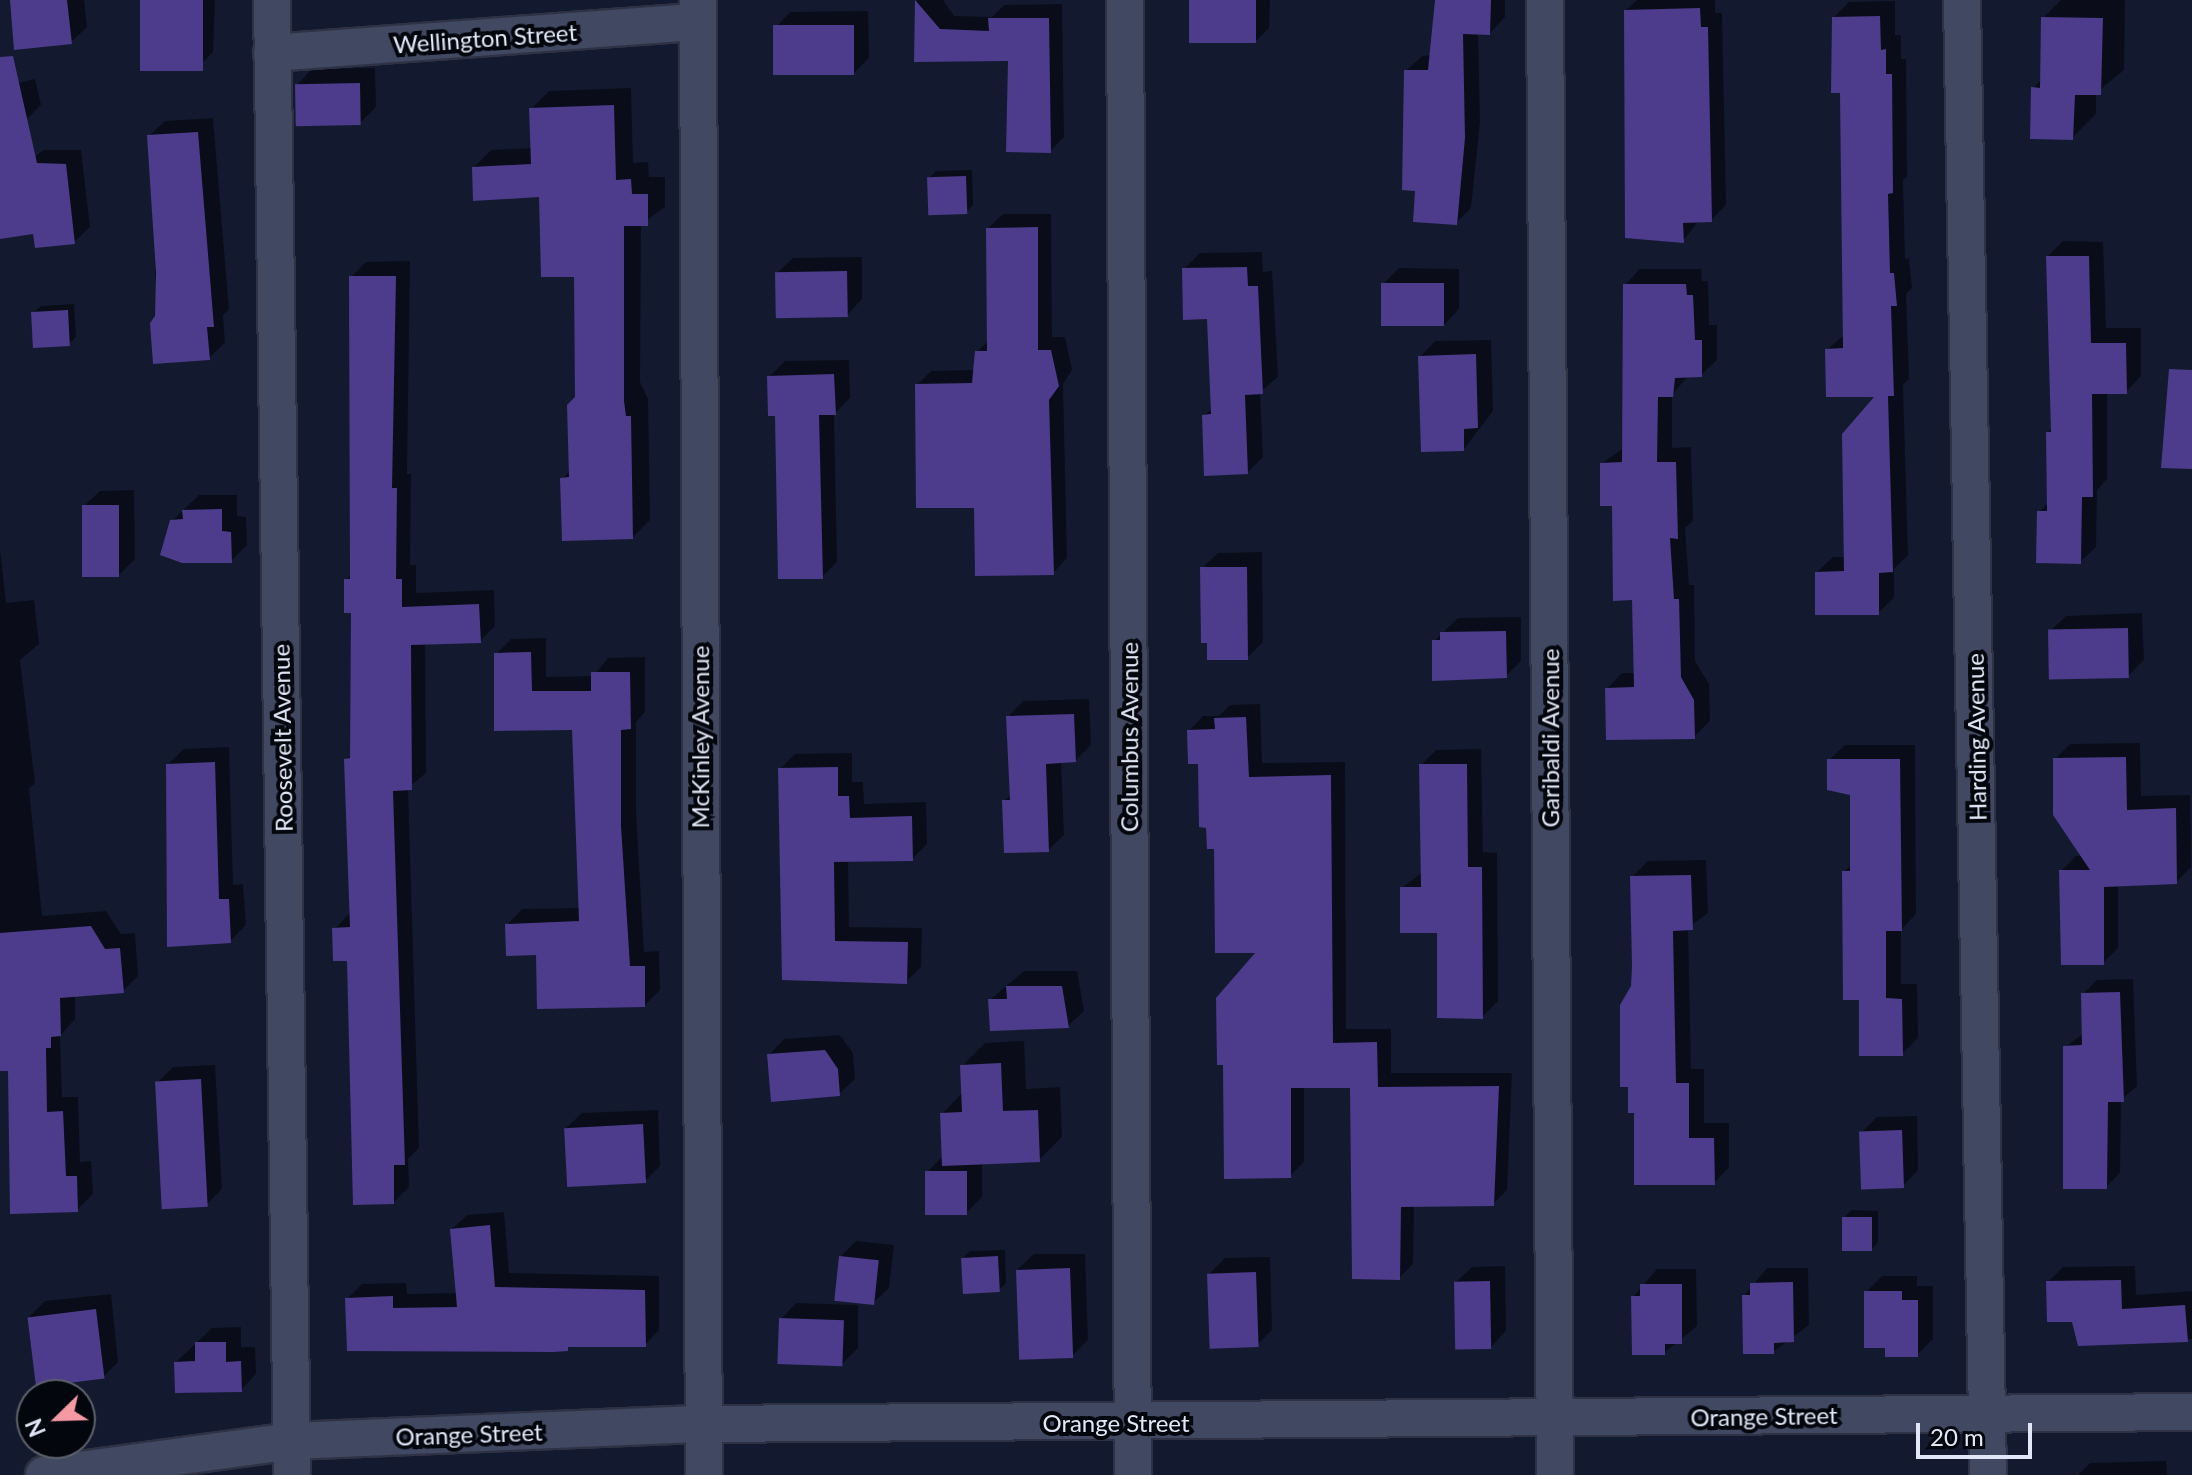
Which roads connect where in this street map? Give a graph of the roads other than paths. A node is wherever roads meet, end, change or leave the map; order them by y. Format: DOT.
graph roads {
  1 [pos="272,0"];
  2 [pos="1125,0"];
  3 [pos="1545,0"];
  4 [pos="1962,0"];
  5 [pos="698,11"];
  6 [pos="272,53"];
  7 [pos="1989,1412"];
  8 [pos="2192,1412"];
  9 [pos="1554,1419"];
  10 [pos="1133,1423"];
  11 [pos="703,1424"];
  12 [pos="292,1458"];
  13 [pos="44,1475"];
  14 [pos="704,1475"];
  15 [pos="1133,1475"];
  16 [pos="1555,1475"];
  17 [pos="1988,1475"];
  1 -- 6 [label="street, Roosevelt Avenue"];
  2 -- 10 [label="street, Columbus Avenue"];
  3 -- 9 [label="street, Garibaldi Avenue"];
  4 -- 7 [label="street, Harding Avenue"];
  5 -- 6 [label="street, Wellington Street"];
  5 -- 11 [label="street, McKinley Avenue"];
  6 -- 12 [label="street, Roosevelt Avenue"];
  7 -- 8 [label="street, Orange Street"];
  7 -- 9 [label="street, Orange Street"];
  7 -- 17 [label="street, Harding Avenue"];
  9 -- 10 [label="street, Orange Street"];
  9 -- 16 [label="street, Garibaldi Avenue"];
  10 -- 11 [label="street, Orange Street"];
  10 -- 15 [label="street, Columbus Avenue"];
  11 -- 12 [label="street, Orange Street"];
  11 -- 14 [label="street, McKinley Avenue"];
  12 -- 13 [label="street, Orange Street"];
}
